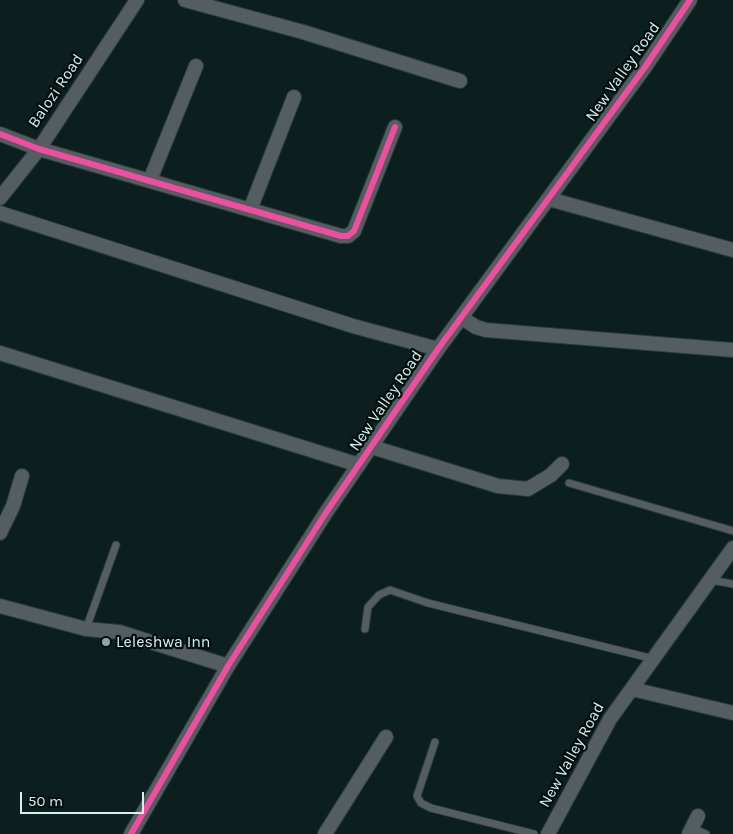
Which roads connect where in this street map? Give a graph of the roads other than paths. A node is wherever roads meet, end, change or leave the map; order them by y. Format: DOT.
graph roads {
  1 [pos="138,0"];
  2 [pos="185,0"];
  3 [pos="690,0"];
  4 [pos="196,66"];
  5 [pos="460,81"];
  6 [pos="294,97"];
  7 [pos="395,127"];
  8 [pos="0,134"];
  9 [pos="39,148"];
  10 [pos="150,180"];
  11 [pos="0,198"];
  12 [pos="549,199"];
  13 [pos="250,210"];
  14 [pos="0,213"];
  15 [pos="733,250"];
  16 [pos="462,318"];
  17 [pos="438,349"];
  18 [pos="733,350"];
  19 [pos="0,353"];
  20 [pos="372,447"];
  21 [pos="562,464"];
  22 [pos="359,465"];
  23 [pos="22,476"];
  24 [pos="568,483"];
  25 [pos="733,531"];
  26 [pos="0,533"];
  27 [pos="116,545"];
  28 [pos="733,548"];
  29 [pos="711,580"];
  30 [pos="733,584"];
  31 [pos="0,606"];
  32 [pos="86,629"];
  33 [pos="365,629"];
  34 [pos="654,659"];
  35 [pos="228,666"];
  36 [pos="632,690"];
  37 [pos="733,713"];
  38 [pos="386,736"];
  39 [pos="435,742"];
  40 [pos="693,826"];
  41 [pos="131,834"];
  42 [pos="325,834"];
  43 [pos="534,834"];
  44 [pos="548,834"];
  45 [pos="706,834"];
  1 -- 9 [label="street, Balozi Road"];
  2 -- 5 [label="street"];
  3 -- 12 [label="street, New Valley Road"];
  4 -- 10 [label="street"];
  6 -- 13 [label="street"];
  7 -- 13 [label="street"];
  8 -- 9 [label="street"];
  9 -- 10 [label="street"];
  9 -- 11 [label="street, Balozi Road"];
  10 -- 13 [label="street"];
  12 -- 15 [label="street"];
  12 -- 16 [label="street, New Valley Road"];
  14 -- 17 [label="street"];
  16 -- 17 [label="street, New Valley Road"];
  16 -- 18 [label="street"];
  17 -- 20 [label="street, New Valley Road"];
  19 -- 22 [label="street"];
  20 -- 21 [label="street"];
  20 -- 22 [label="street, New Valley Road"];
  22 -- 35 [label="street, New Valley Road"];
  23 -- 26 [label="street"];
  24 -- 25 [label="lane"];
  27 -- 32 [label="lane"];
  28 -- 29 [label="street, New Valley Road"];
  29 -- 30 [label="lane"];
  29 -- 34 [label="street, New Valley Road"];
  31 -- 32 [label="street"];
  32 -- 35 [label="street"];
  33 -- 34 [label="lane"];
  34 -- 36 [label="street, New Valley Road"];
  35 -- 41 [label="street, New Valley Road"];
  36 -- 37 [label="street"];
  36 -- 44 [label="street, New Valley Road"];
  38 -- 42 [label="street"];
  39 -- 43 [label="lane"];
  40 -- 45 [label="lane"];
}
